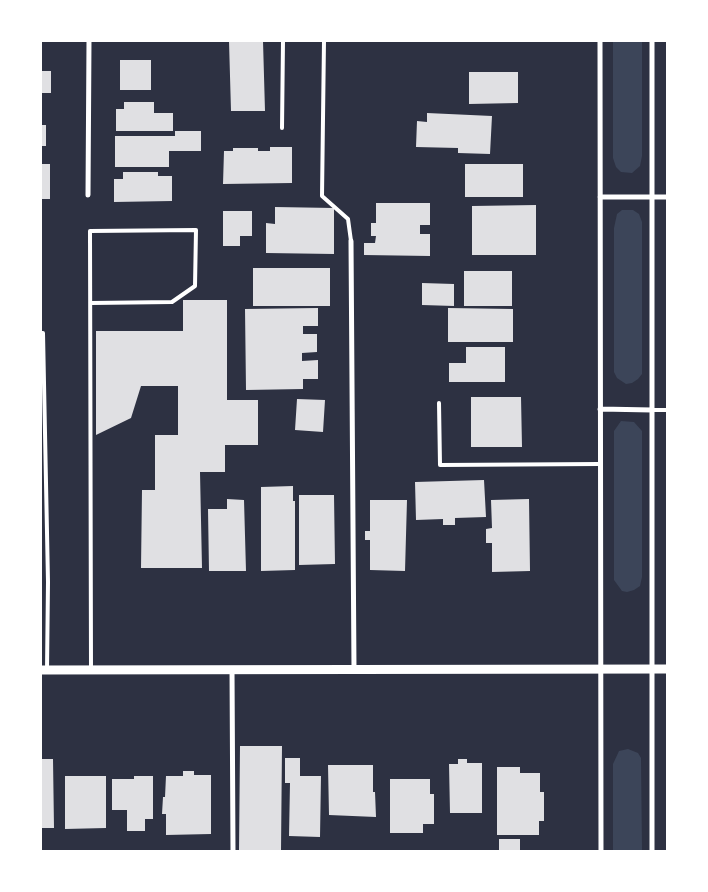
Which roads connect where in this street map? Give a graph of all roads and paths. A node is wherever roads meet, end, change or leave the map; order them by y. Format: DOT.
graph roads {
  1 [pos="89,41"];
  2 [pos="283,41"];
  3 [pos="324,41"];
  4 [pos="600,41"];
  5 [pos="652,41"];
  6 [pos="282,128"];
  7 [pos="88,195"];
  8 [pos="600,198"];
  9 [pos="652,198"];
  10 [pos="667,198"];
  11 [pos="351,241"];
  12 [pos="91,303"];
  13 [pos="41,333"];
  14 [pos="439,403"];
  15 [pos="600,409"];
  16 [pos="652,410"];
  17 [pos="667,410"];
  18 [pos="600,464"];
  19 [pos="652,668"];
  20 [pos="232,669"];
  21 [pos="354,669"];
  22 [pos="600,669"];
  23 [pos="667,669"];
  24 [pos="44,670"];
  25 [pos="91,670"];
  26 [pos="233,851"];
  27 [pos="601,851"];
  28 [pos="652,851"];
  1 -- 7 [label="street"];
  2 -- 6 [label="lane"];
  3 -- 11 [label="lane"];
  4 -- 8 [label="street"];
  5 -- 9 [label="street"];
  8 -- 9 [label="street"];
  8 -- 15 [label="street"];
  9 -- 10 [label="street"];
  9 -- 16 [label="street"];
  11 -- 21 [label="street"];
  12 -- 12 [label="lane"];
  12 -- 25 [label="lane"];
  13 -- 24 [label="lane"];
  14 -- 18 [label="lane"];
  15 -- 16 [label="street"];
  15 -- 18 [label="street"];
  16 -- 17 [label="lane"];
  16 -- 19 [label="street"];
  18 -- 22 [label="street"];
  19 -- 22 [label="street"];
  19 -- 23 [label="street"];
  19 -- 28 [label="street"];
  20 -- 21 [label="street"];
  20 -- 25 [label="street"];
  20 -- 26 [label="street"];
  21 -- 22 [label="street"];
  22 -- 27 [label="street"];
  24 -- 25 [label="street"];
}
